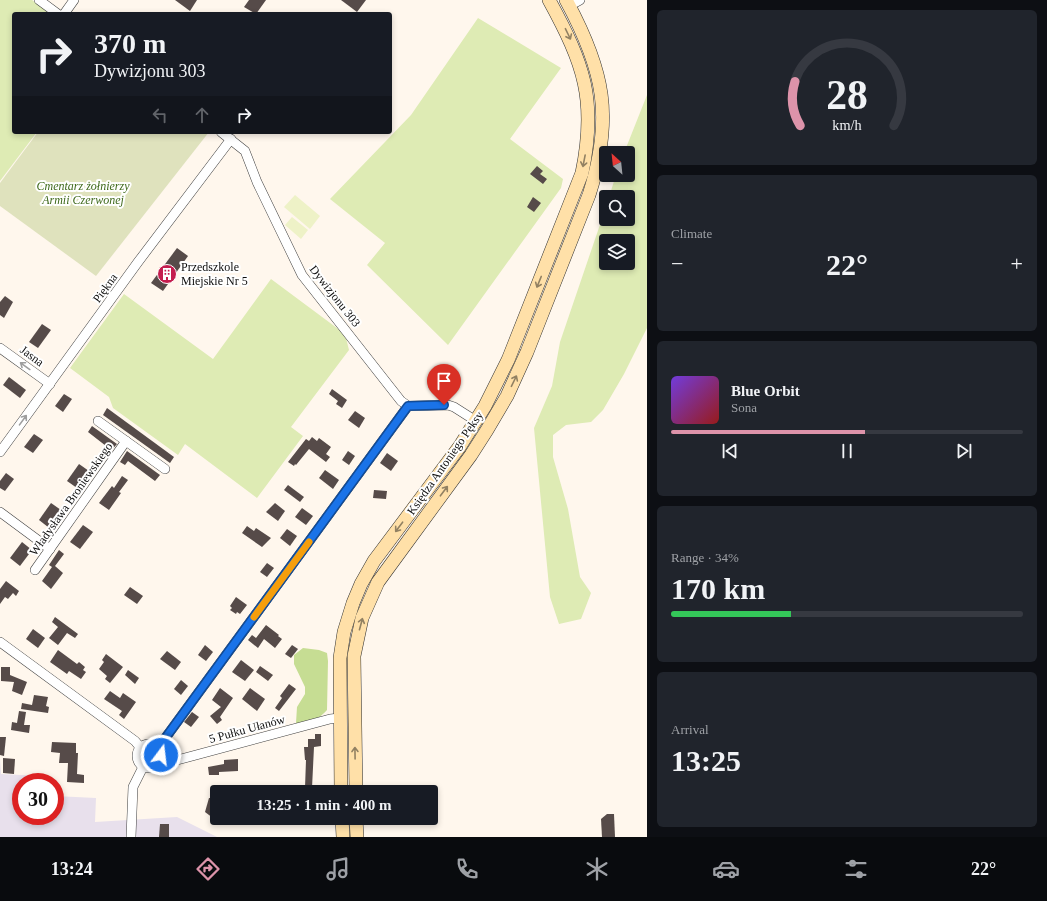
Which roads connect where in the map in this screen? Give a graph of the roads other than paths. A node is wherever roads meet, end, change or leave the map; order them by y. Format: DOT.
graph roads {
  1 [pos="39,0"];
  2 [pos="74,0"];
  3 [pos="549,0"];
  4 [pos="571,2"];
  5 [pos="55,12"];
  6 [pos="65,12"];
  7 [pos="224,134"];
  8 [pos="231,139"];
  9 [pos="0,348"];
  10 [pos="50,384"];
  11 [pos="408,406"];
  12 [pos="98,421"];
  13 [pos="476,421"];
  14 [pos="126,441"];
  15 [pos="0,452"];
  16 [pos="166,469"];
  17 [pos="0,512"];
  18 [pos="50,549"];
  19 [pos="35,570"];
  20 [pos="0,642"];
  21 [pos="340,718"];
  22 [pos="140,747"];
  23 [pos="158,748"];
  24 [pos="159,763"];
  25 [pos="143,767"];
  26 [pos="341,785"];
  27 [pos="356,785"];
  28 [pos="342,825"];
  29 [pos="356,825"];
  30 [pos="131,837"];
  31 [pos="343,837"];
  32 [pos="357,837"];
  1 -- 5 [label="street"];
  2 -- 6 [label="street"];
  3 -- 13 [label="main road, Księdza Antoniego Pęksy, one-way"];
  27 -- 4 [label="main road, Księdza Antoniego Pęksy, one-way"];
  7 -- 8 [label="street, Dywizjonu 303"];
  8 -- 10 [label="street, Piękna"];
  8 -- 11 [label="street, Dywizjonu 303"];
  10 -- 9 [label="street, Jasna, one-way"];
  15 -- 10 [label="street, Piękna, one-way"];
  11 -- 13 [label="street"];
  11 -- 23 [label="street"];
  12 -- 14 [label="street"];
  13 -- 21 [label="main road, Księdza Antoniego Pęksy, one-way"];
  14 -- 16 [label="street"];
  14 -- 18 [label="street, Władysława Broniewskiego"];
  17 -- 18 [label="street"];
  18 -- 19 [label="street, Władysława Broniewskiego"];
  20 -- 22 [label="street"];
  21 -- 24 [label="street, 5 Pułku Ułanów"];
  21 -- 26 [label="main road, Księdza Antoniego Pęksy"];
  22 -- 23 [label="street"];
  22 -- 25 [label="street"];
  23 -- 24 [label="street"];
  24 -- 25 [label="street"];
  25 -- 30 [label="street"];
  28 -- 31 [label="main road"];
  29 -- 32 [label="main road"];
}
